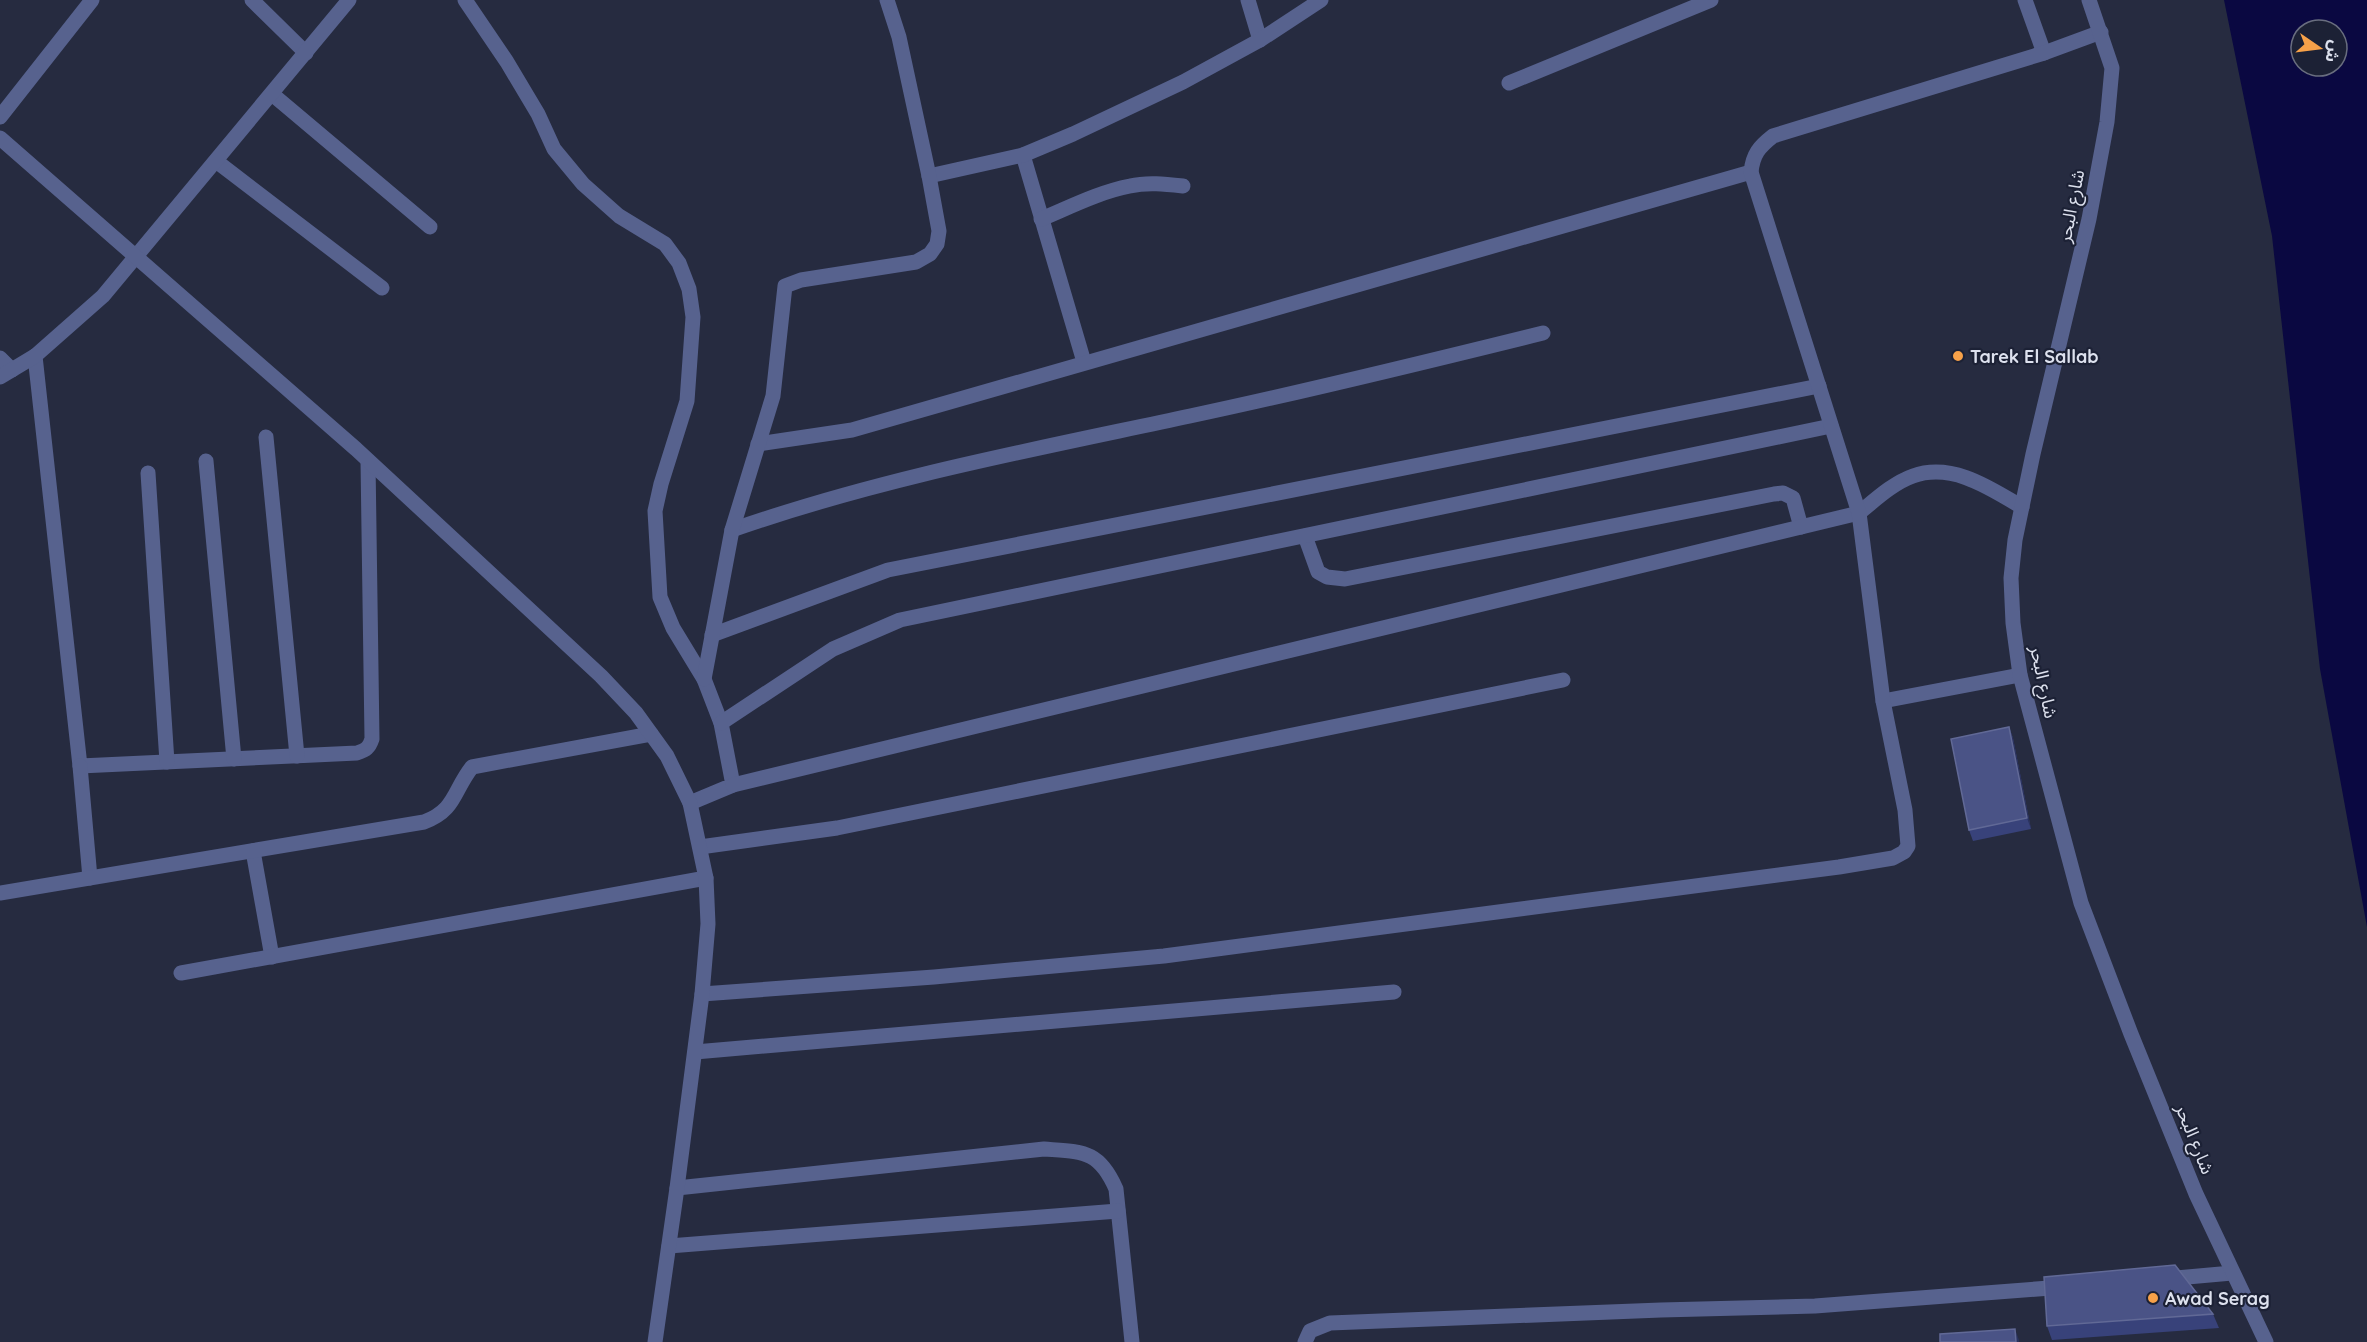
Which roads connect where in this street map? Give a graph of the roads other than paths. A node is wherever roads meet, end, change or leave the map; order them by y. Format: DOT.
graph roads {
  1 [pos="92,0"];
  2 [pos="252,0"];
  3 [pos="350,0"];
  4 [pos="465,0"];
  5 [pos="887,0"];
  6 [pos="1248,0"];
  7 [pos="1321,0"];
  8 [pos="1711,0"];
  9 [pos="2025,0"];
  10 [pos="2090,0"];
  11 [pos="2101,32"];
  12 [pos="1260,40"];
  13 [pos="306,53"];
  14 [pos="2044,53"];
  15 [pos="1509,83"];
  16 [pos="272,94"];
  17 [pos="0,117"];
  18 [pos="0,138"];
  19 [pos="1023,155"];
  20 [pos="216,161"];
  21 [pos="1751,172"];
  22 [pos="929,176"];
  23 [pos="1183,186"];
  24 [pos="1041,219"];
  25 [pos="430,228"];
  26 [pos="137,257"];
  27 [pos="382,288"];
  28 [pos="1543,333"];
  29 [pos="35,356"];
  30 [pos="0,358"];
  31 [pos="1084,362"];
  32 [pos="6,373"];
  33 [pos="1819,386"];
  34 [pos="1831,426"];
  35 [pos="266,437"];
  36 [pos="758,444"];
  37 [pos="207,461"];
  38 [pos="368,461"];
  39 [pos="148,473"];
  40 [pos="2022,507"];
  41 [pos="1858,513"];
  42 [pos="1801,527"];
  43 [pos="732,530"];
  44 [pos="1305,536"];
  45 [pos="712,635"];
  46 [pos="2020,675"];
  47 [pos="704,679"];
  48 [pos="1563,680"];
  49 [pos="1883,701"];
  50 [pos="721,723"];
  51 [pos="651,734"];
  52 [pos="297,756"];
  53 [pos="234,759"];
  54 [pos="167,762"];
  55 [pos="80,766"];
  56 [pos="733,785"];
  57 [pos="690,802"];
  58 [pos="700,847"];
  59 [pos="253,851"];
  60 [pos="90,878"];
  61 [pos="706,878"];
  62 [pos="0,893"];
  63 [pos="272,957"];
  64 [pos="181,973"];
  65 [pos="1394,992"];
  66 [pos="702,994"];
  67 [pos="696,1052"];
  68 [pos="678,1188"];
  69 [pos="1118,1211"];
  70 [pos="669,1246"];
  71 [pos="2232,1273"];
  72 [pos="2150,1280"];
  73 [pos="2081,1286"];
  74 [pos="655,1342"];
  75 [pos="1132,1342"];
  76 [pos="1305,1342"];
  77 [pos="2266,1342"];
  1 -- 17 [label="street"];
  2 -- 13 [label="street"];
  3 -- 13 [label="street"];
  4 -- 47 [label="street"];
  5 -- 22 [label="street"];
  6 -- 12 [label="street"];
  7 -- 12 [label="street"];
  8 -- 15 [label="street"];
  9 -- 14 [label="street"];
  10 -- 11 [label="street, شارع البحر"];
  11 -- 14 [label="street"];
  11 -- 40 [label="street, شارع البحر"];
  12 -- 19 [label="street"];
  13 -- 16 [label="street"];
  14 -- 21 [label="street"];
  16 -- 20 [label="street"];
  16 -- 25 [label="street"];
  18 -- 26 [label="street"];
  19 -- 22 [label="street"];
  19 -- 24 [label="street"];
  20 -- 26 [label="street"];
  20 -- 27 [label="street"];
  21 -- 31 [label="street"];
  21 -- 33 [label="street"];
  22 -- 36 [label="street"];
  23 -- 24 [label="street"];
  24 -- 31 [label="street"];
  26 -- 29 [label="street"];
  26 -- 38 [label="street"];
  28 -- 43 [label="street"];
  29 -- 32 [label="street"];
  29 -- 55 [label="street"];
  30 -- 32 [label="street"];
  31 -- 36 [label="street"];
  33 -- 34 [label="street"];
  33 -- 45 [label="street"];
  34 -- 41 [label="street"];
  34 -- 44 [label="street"];
  35 -- 52 [label="street"];
  36 -- 43 [label="street"];
  37 -- 53 [label="street"];
  38 -- 51 [label="street"];
  38 -- 52 [label="street"];
  39 -- 54 [label="street"];
  40 -- 41 [label="street"];
  40 -- 46 [label="street, شارع البحر"];
  41 -- 42 [label="street"];
  41 -- 49 [label="street"];
  42 -- 44 [label="street"];
  42 -- 56 [label="street"];
  43 -- 45 [label="street"];
  44 -- 50 [label="street"];
  45 -- 47 [label="street"];
  46 -- 49 [label="street"];
  46 -- 71 [label="street, شارع البحر"];
  47 -- 50 [label="street"];
  48 -- 58 [label="street"];
  49 -- 66 [label="street"];
  50 -- 56 [label="street"];
  51 -- 57 [label="street"];
  51 -- 59 [label="street"];
  52 -- 53 [label="street"];
  53 -- 54 [label="street"];
  54 -- 55 [label="street"];
  55 -- 60 [label="street"];
  56 -- 57 [label="street"];
  57 -- 58 [label="street"];
  58 -- 61 [label="street"];
  59 -- 60 [label="street"];
  59 -- 63 [label="street"];
  60 -- 62 [label="street"];
  61 -- 63 [label="street"];
  61 -- 66 [label="street"];
  63 -- 64 [label="street"];
  65 -- 67 [label="street"];
  66 -- 67 [label="street"];
  67 -- 68 [label="street"];
  68 -- 69 [label="street"];
  68 -- 70 [label="street"];
  69 -- 70 [label="street"];
  69 -- 75 [label="street"];
  70 -- 74 [label="street"];
  71 -- 72 [label="street"];
  71 -- 77 [label="street, شارع البحر"];
  73 -- 76 [label="street"];
}
